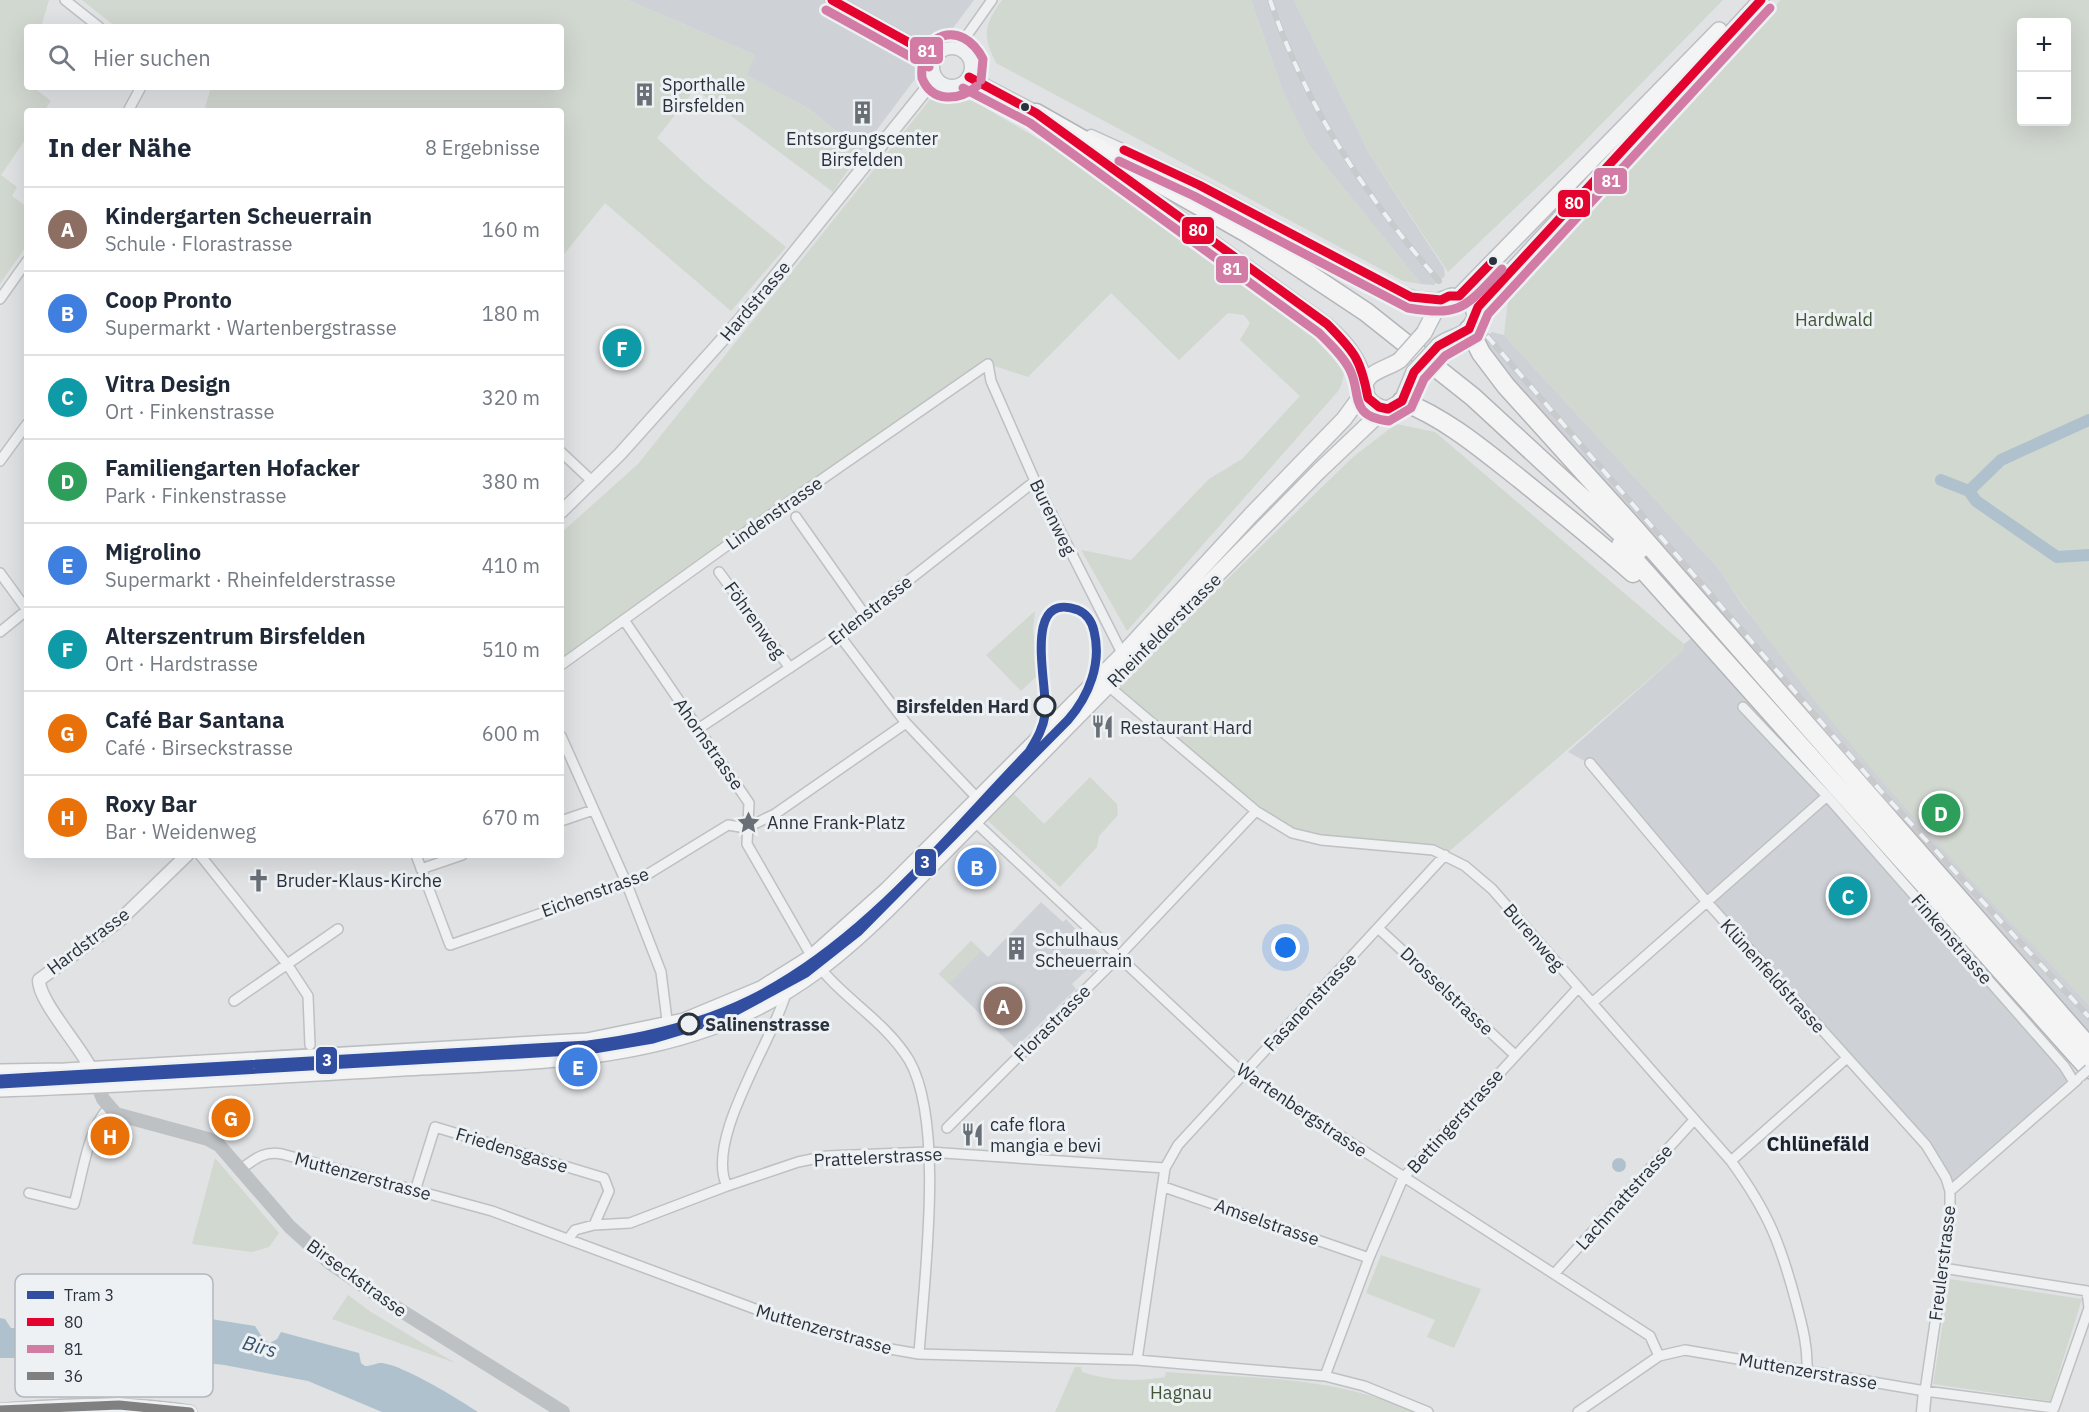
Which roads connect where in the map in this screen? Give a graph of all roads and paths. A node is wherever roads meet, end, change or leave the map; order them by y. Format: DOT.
graph roads {
  1 [pos="65,0"];
  2 [pos="832,0"];
  3 [pos="992,0"];
  4 [pos="1748,0"];
  5 [pos="1761,0"];
  6 [pos="95,24"];
  7 [pos="958,48"];
  8 [pos="935,57"];
  9 [pos="969,76"];
  10 [pos="936,77"];
  11 [pos="139,90"];
  12 [pos="130,108"];
  13 [pos="1036,113"];
  14 [pos="24,265"];
  15 [pos="1459,296"];
  16 [pos="0,299"];
  17 [pos="1441,300"];
  18 [pos="1471,321"];
  19 [pos="988,364"];
  20 [pos="1366,386"];
  21 [pos="1395,405"];
  22 [pos="24,428"];
  23 [pos="564,455"];
  24 [pos="0,461"];
  25 [pos="1035,481"];
  26 [pos="593,482"];
  27 [pos="564,509"];
  28 [pos="796,517"];
  29 [pos="719,572"];
  30 [pos="0,573"];
  31 [pos="24,606"];
  32 [pos="24,612"];
  33 [pos="864,615"];
  34 [pos="624,620"];
  35 [pos="0,632"];
  36 [pos="839,635"];
  37 [pos="1728,651"];
  38 [pos="1127,660"];
  39 [pos="564,663"];
  40 [pos="790,668"];
  41 [pos="1104,683"];
  42 [pos="1743,707"];
  43 [pos="906,723"];
  44 [pos="698,729"];
  45 [pos="564,743"];
  46 [pos="1590,764"];
  47 [pos="1827,796"];
  48 [pos="983,804"];
  49 [pos="593,810"];
  50 [pos="1256,811"];
  51 [pos="564,820"];
  52 [pos="975,822"];
  53 [pos="746,828"];
  54 [pos="1445,855"];
  55 [pos="184,858"];
  56 [pos="202,858"];
  57 [pos="417,858"];
  58 [pos="453,858"];
  59 [pos="422,869"];
  60 [pos="626,882"];
  61 [pos="1706,901"];
  62 [pos="1378,928"];
  63 [pos="338,929"];
  64 [pos="1119,956"];
  65 [pos="816,963"];
  66 [pos="287,964"];
  67 [pos="779,978"];
  68 [pos="1578,988"];
  69 [pos="786,993"];
  70 [pos="234,1001"];
  71 [pos="1592,1003"];
  72 [pos="668,1025"];
  73 [pos="672,1040"];
  74 [pos="310,1045"];
  75 [pos="1515,1055"];
  76 [pos="1847,1058"];
  77 [pos="2084,1068"];
  78 [pos="91,1069"];
  79 [pos="0,1072"];
  80 [pos="1243,1073"];
  81 [pos="99,1086"];
  82 [pos="0,1089"];
  83 [pos="108,1108"];
  84 [pos="1694,1120"];
  85 [pos="946,1128"];
  86 [pos="929,1152"];
  87 [pos="1731,1161"];
  88 [pos="1165,1168"];
  89 [pos="242,1169"];
  90 [pos="1403,1178"];
  91 [pos="727,1186"];
  92 [pos="1164,1187"];
  93 [pos="415,1191"];
  94 [pos="1950,1191"];
  95 [pos="29,1193"];
  96 [pos="594,1225"];
  97 [pos="569,1238"];
  98 [pos="1369,1258"];
  99 [pos="1943,1268"];
  100 [pos="1554,1274"];
  101 [pos="919,1354"];
  102 [pos="1659,1356"];
  103 [pos="1137,1360"];
  104 [pos="1807,1370"];
  105 [pos="1325,1376"];
  106 [pos="1925,1391"];
  107 [pos="69,1408"];
  108 [pos="0,1410"];
  109 [pos="190,1412"];
  110 [pos="563,1412"];
  111 [pos="1428,1412"];
  112 [pos="1578,1412"];
  113 [pos="1923,1412"];
  1 -- 6 [label="street"];
  2 -- 8 [label="street"];
  3 -- 7 [label="street"];
  4 -- 15 [label="main road"];
  5 -- 18 [label="main road, Rheinfelderstrasse"];
  7 -- 8 [label="street"];
  7 -- 9 [label="street"];
  8 -- 10 [label="street"];
  9 -- 10 [label="street"];
  9 -- 13 [label="street"];
  10 -- 26 [label="street, Hardstrasse"];
  11 -- 12 [label="street"];
  13 -- 17 [label="street"];
  13 -- 20 [label="street"];
  13 -- 37 [label="highway"];
  14 -- 16 [label="street"];
  15 -- 17 [label="main road"];
  15 -- 18 [label="main road"];
  17 -- 20 [label="main road, Rheinfelderstrasse, bridge"];
  18 -- 21 [label="main road, Rheinfelderstrasse, bridge"];
  18 -- 37 [label="highway"];
  19 -- 25 [label="street, Burenweg"];
  19 -- 34 [label="street, Lindenstrasse"];
  20 -- 21 [label="main road"];
  20 -- 38 [label="main road, Rheinfelderstrasse"];
  21 -- 37 [label="highway"];
  21 -- 38 [label="main road, Rheinfelderstrasse"];
  22 -- 24 [label="street"];
  23 -- 26 [label="street"];
  25 -- 33 [label="street, Erlenstrasse"];
  25 -- 38 [label="street, Burenweg"];
  26 -- 27 [label="street, Hardstrasse"];
  28 -- 33 [label="street"];
  29 -- 40 [label="street, Föhrenweg"];
  30 -- 31 [label="street"];
  32 -- 35 [label="street"];
  33 -- 36 [label="street, Erlenstrasse"];
  34 -- 39 [label="street, Lindenstrasse"];
  34 -- 44 [label="street, Ahornstrasse"];
  36 -- 40 [label="street, Erlenstrasse"];
  36 -- 43 [label="street"];
  37 -- 77 [label="highway"];
  38 -- 41 [label="main road, Rheinfelderstrasse"];
  40 -- 44 [label="street, Erlenstrasse"];
  41 -- 48 [label="main road, Rheinfelderstrasse"];
  41 -- 50 [label="street, Burenweg"];
  42 -- 47 [label="street, Finkenstrasse"];
  43 -- 48 [label="street"];
  43 -- 53 [label="street, Eichenstrasse"];
  44 -- 53 [label="street, Ahornstrasse"];
  45 -- 49 [label="street"];
  46 -- 61 [label="street, Klünenfeldstrasse"];
  47 -- 61 [label="street"];
  47 -- 77 [label="street, Finkenstrasse"];
  48 -- 52 [label="main road, Rheinfelderstrasse"];
  48 -- 65 [label="main road, Rheinfelderstrasse"];
  49 -- 51 [label="street"];
  49 -- 60 [label="street"];
  50 -- 54 [label="street, Burenweg"];
  50 -- 64 [label="street, Florastrasse"];
  52 -- 64 [label="street, Wartenbergstrasse"];
  52 -- 65 [label="main road, Rheinfelderstrasse"];
  53 -- 60 [label="street, Eichenstrasse"];
  53 -- 65 [label="street, Ahornstrasse"];
  54 -- 62 [label="street, Fasanenstrasse"];
  54 -- 68 [label="street, Burenweg"];
  55 -- 78 [label="street, Hardstrasse"];
  56 -- 66 [label="street"];
  57 -- 59 [label="street, Eichenstrasse"];
  58 -- 59 [label="street"];
  59 -- 60 [label="street, Eichenstrasse"];
  60 -- 72 [label="street"];
  61 -- 71 [label="street"];
  61 -- 76 [label="street, Klünenfeldstrasse"];
  62 -- 75 [label="street, Drosselstrasse"];
  62 -- 80 [label="street, Fasanenstrasse"];
  63 -- 66 [label="street"];
  64 -- 80 [label="street, Wartenbergstrasse"];
  64 -- 85 [label="street, Florastrasse"];
  65 -- 67 [label="main road, Rheinfelderstrasse"];
  65 -- 69 [label="main road, Rheinfelderstrasse"];
  65 -- 86 [label="street"];
  66 -- 70 [label="street"];
  66 -- 74 [label="street"];
  67 -- 69 [label="street"];
  67 -- 72 [label="main road, Rheinfelderstrasse"];
  68 -- 71 [label="street, Burenweg"];
  68 -- 75 [label="street, Bettingerstrasse"];
  69 -- 73 [label="main road, Rheinfelderstrasse"];
  69 -- 91 [label="street"];
  71 -- 84 [label="street, Burenweg"];
  72 -- 73 [label="street"];
  72 -- 78 [label="main road, Rheinfelderstrasse"];
  73 -- 81 [label="main road, Rheinfelderstrasse"];
  75 -- 90 [label="street, Bettingerstrasse"];
  76 -- 87 [label="street"];
  76 -- 94 [label="street, Klünenfeldstrasse"];
  77 -- 94 [label="street, Freulerstrasse"];
  78 -- 79 [label="main road, Rheinfelderstrasse"];
  78 -- 81 [label="main road"];
  80 -- 88 [label="street, Fasanenstrasse"];
  80 -- 90 [label="street, Wartenbergstrasse"];
  81 -- 82 [label="main road, Rheinfelderstrasse"];
  81 -- 83 [label="main road"];
  83 -- 89 [label="main road, Birseckstrasse"];
  83 -- 95 [label="street"];
  84 -- 87 [label="street, Burenweg"];
  84 -- 100 [label="street, Lachmattstrasse"];
  86 -- 88 [label="street, Prattelerstrasse"];
  86 -- 91 [label="street, Prattelerstrasse"];
  86 -- 101 [label="street"];
  87 -- 104 [label="street, Burenweg"];
  88 -- 92 [label="street, Fasanenstrasse"];
  89 -- 93 [label="street, Muttenzerstrasse"];
  89 -- 110 [label="main road, Birseckstrasse"];
  90 -- 98 [label="street, Bettingerstrasse"];
  90 -- 100 [label="street, Wartenbergstrasse"];
  91 -- 96 [label="street, Prattelerstrasse"];
  92 -- 98 [label="street, Amselstrasse"];
  92 -- 103 [label="street, Fasanenstrasse"];
  93 -- 96 [label="street, Friedensgasse"];
  93 -- 97 [label="street, Muttenzerstrasse"];
  94 -- 99 [label="street, Freulerstrasse"];
  96 -- 97 [label="street, Prattelerstrasse"];
  97 -- 101 [label="street, Muttenzerstrasse"];
  98 -- 105 [label="street, Bettingerstrasse"];
  99 -- 106 [label="street, Freulerstrasse"];
  99 -- 106 [label="street, Muttenzerstrasse"];
  100 -- 102 [label="street, Wartenbergstrasse"];
  101 -- 103 [label="street, Muttenzerstrasse"];
  102 -- 104 [label="street, Muttenzerstrasse"];
  102 -- 112 [label="street, Muttenzerstrasse"];
  103 -- 105 [label="street, Muttenzerstrasse"];
  104 -- 106 [label="street, Muttenzerstrasse"];
  105 -- 111 [label="street, Muttenzerstrasse"];
  106 -- 113 [label="street, Freulerstrasse"];
  107 -- 108 [label="street"];
  107 -- 109 [label="street"];
}
